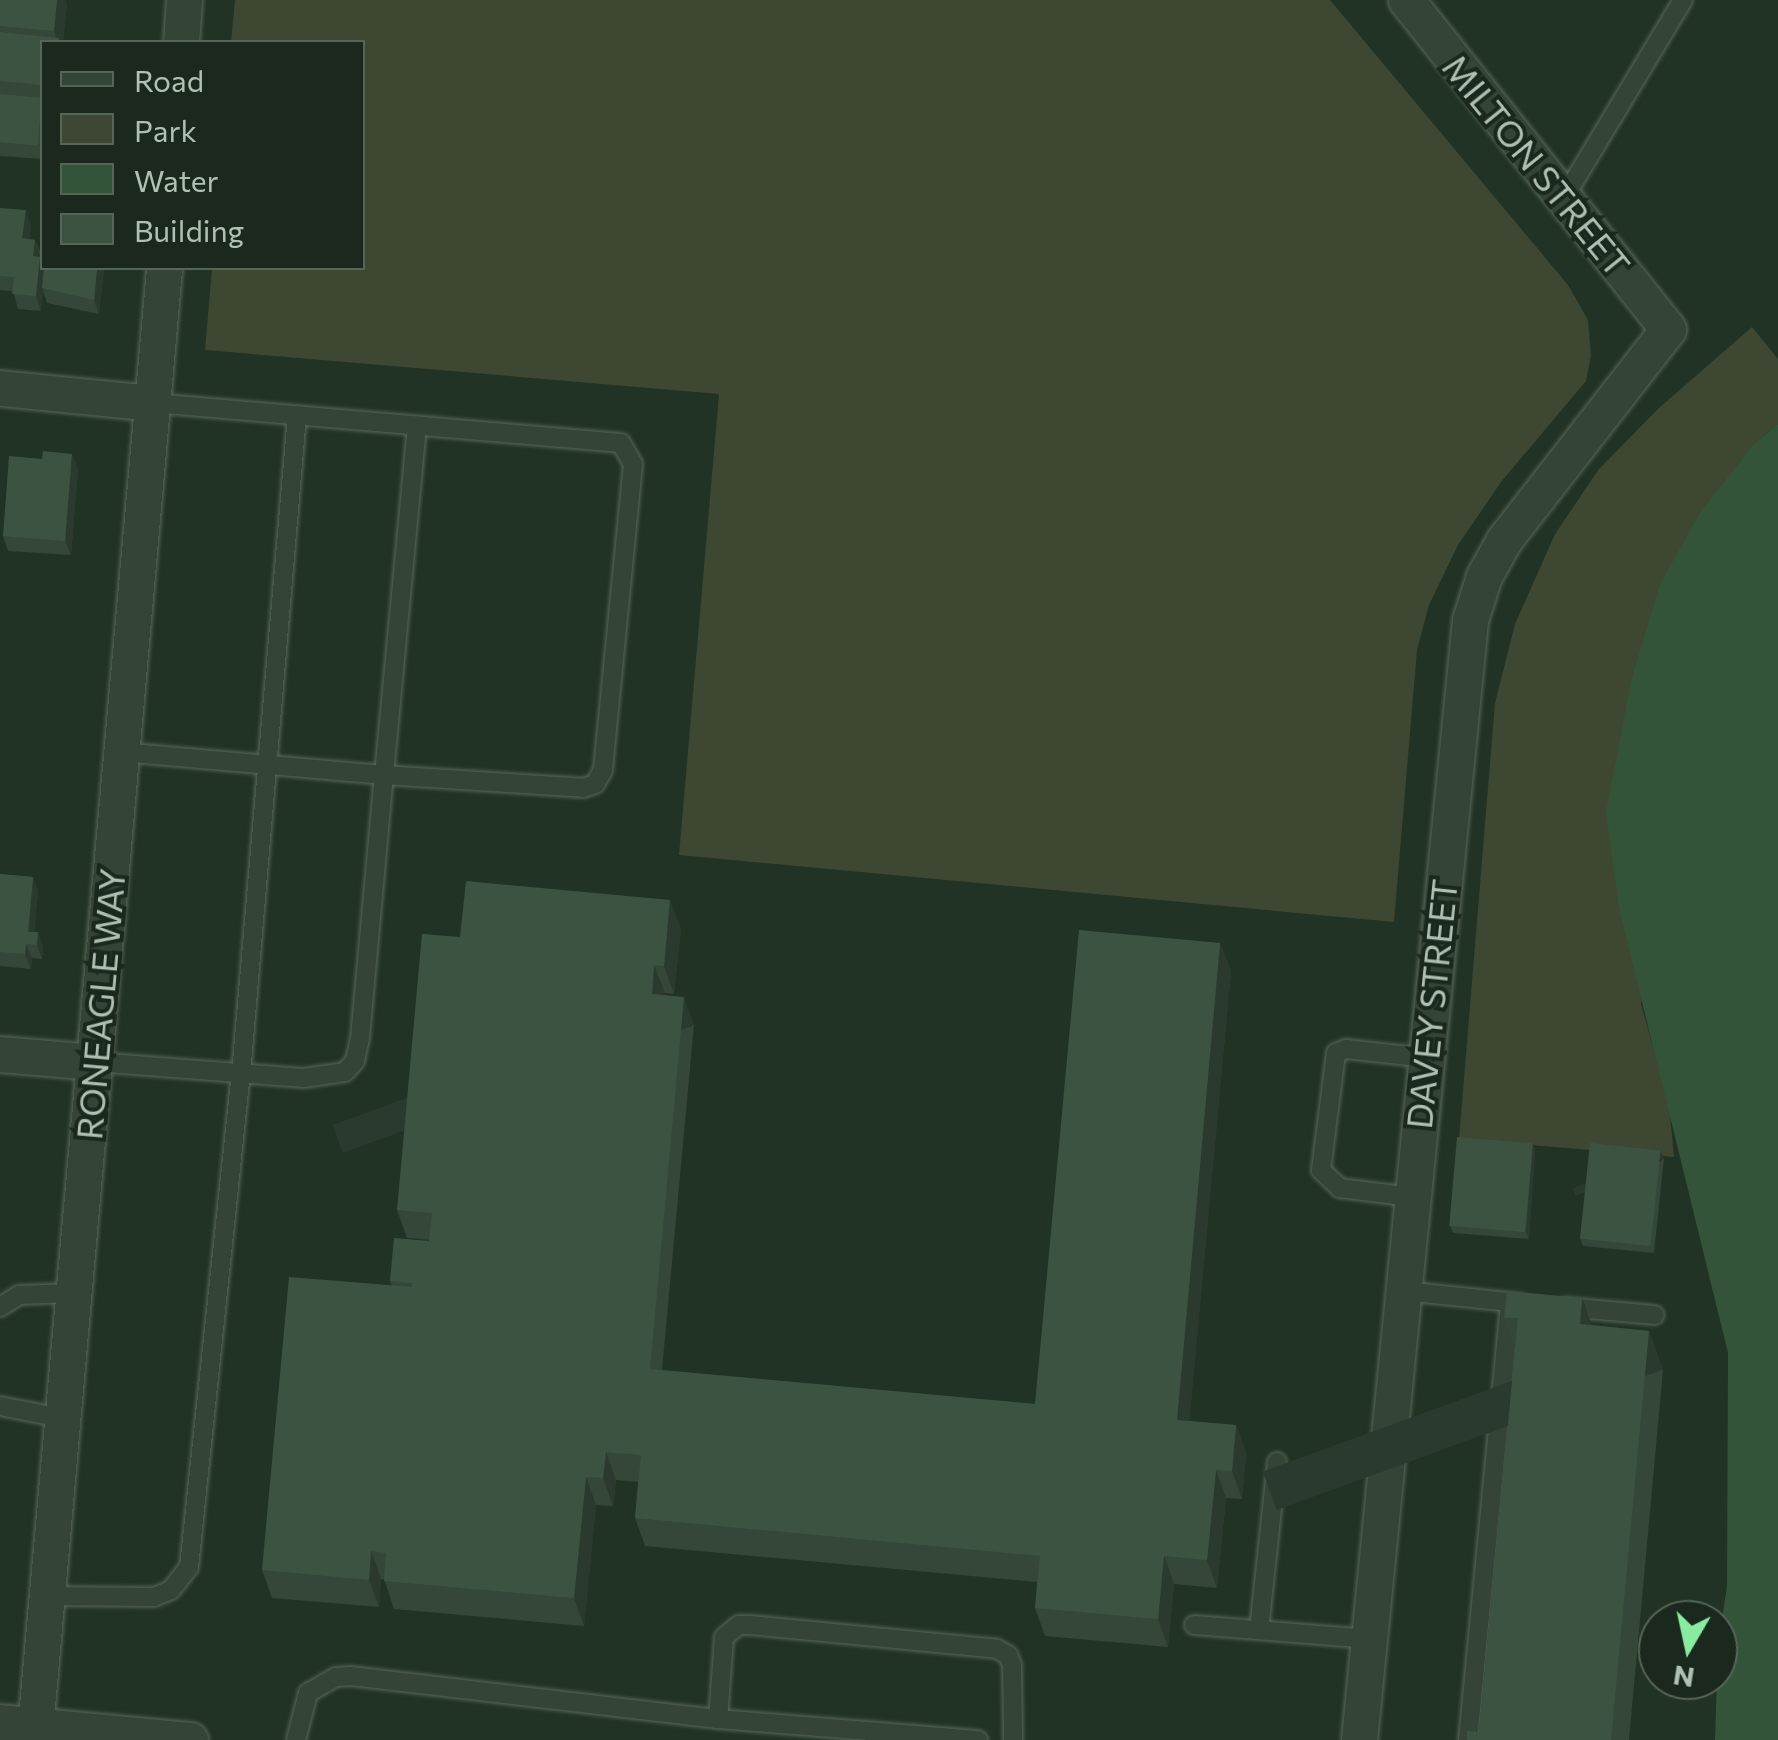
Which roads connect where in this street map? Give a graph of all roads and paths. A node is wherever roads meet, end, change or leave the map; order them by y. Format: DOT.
graph roads {
  1 [pos="184,0"];
  2 [pos="1406,0"];
  3 [pos="1683,0"];
  4 [pos="181,40"];
  5 [pos="1564,198"];
  6 [pos="164,270"];
  7 [pos="1668,330"];
  8 [pos="0,388"];
  9 [pos="154,403"];
  10 [pos="297,415"];
  11 [pos="417,426"];
  12 [pos="121,752"];
  13 [pos="267,765"];
  14 [pos="384,776"];
  15 [pos="0,1054"];
  16 [pos="1426,1058"];
  17 [pos="95,1062"];
  18 [pos="241,1074"];
  19 [pos="1412,1197"];
  20 [pos="1403,1291"];
  21 [pos="73,1293"];
  22 [pos="1510,1302"];
  23 [pos="0,1307"];
  24 [pos="1654,1315"];
  25 [pos="0,1406"];
  26 [pos="61,1418"];
  27 [pos="1276,1462"];
  28 [pos="44,1596"];
  29 [pos="1194,1626"];
  30 [pos="1259,1630"];
  31 [pos="1369,1638"];
  32 [pos="718,1719"];
  33 [pos="0,1722"];
  34 [pos="35,1732"];
  35 [pos="190,1740"];
  36 [pos="296,1740"];
  37 [pos="978,1740"];
  38 [pos="1013,1740"];
  39 [pos="1359,1740"];
  40 [pos="1468,1740"];
  1 -- 4 [label="street"];
  2 -- 5 [label="street, MILTON STREET"];
  3 -- 5 [label="lane"];
  5 -- 7 [label="street, MILTON STREET"];
  6 -- 9 [label="street, RONEAGLE WAY"];
  7 -- 16 [label="street, DAVEY STREET"];
  8 -- 9 [label="street"];
  9 -- 10 [label="lane"];
  9 -- 12 [label="street, RONEAGLE WAY"];
  10 -- 11 [label="lane"];
  10 -- 13 [label="lane"];
  11 -- 14 [label="lane"];
  11 -- 14 [label="lane"];
  12 -- 13 [label="lane"];
  12 -- 17 [label="street, RONEAGLE WAY"];
  13 -- 14 [label="lane"];
  13 -- 18 [label="lane"];
  14 -- 18 [label="lane"];
  15 -- 17 [label="street"];
  16 -- 19 [label="street, DAVEY STREET"];
  16 -- 19 [label="lane"];
  17 -- 18 [label="lane"];
  17 -- 21 [label="street, RONEAGLE WAY"];
  18 -- 28 [label="lane"];
  19 -- 20 [label="street, DAVEY STREET"];
  20 -- 22 [label="lane"];
  20 -- 31 [label="street, DAVEY STREET"];
  21 -- 23 [label="lane"];
  21 -- 26 [label="street, RONEAGLE WAY"];
  22 -- 24 [label="lane"];
  22 -- 40 [label="lane"];
  25 -- 26 [label="lane"];
  26 -- 28 [label="street, RONEAGLE WAY"];
  27 -- 30 [label="lane"];
  28 -- 34 [label="street, RONEAGLE WAY"];
  29 -- 30 [label="lane"];
  30 -- 31 [label="lane"];
  31 -- 39 [label="street, DAVEY STREET"];
  32 -- 36 [label="lane"];
  32 -- 37 [label="lane"];
  32 -- 38 [label="lane"];
  33 -- 34 [label="street"];
  34 -- 35 [label="street"];
}
